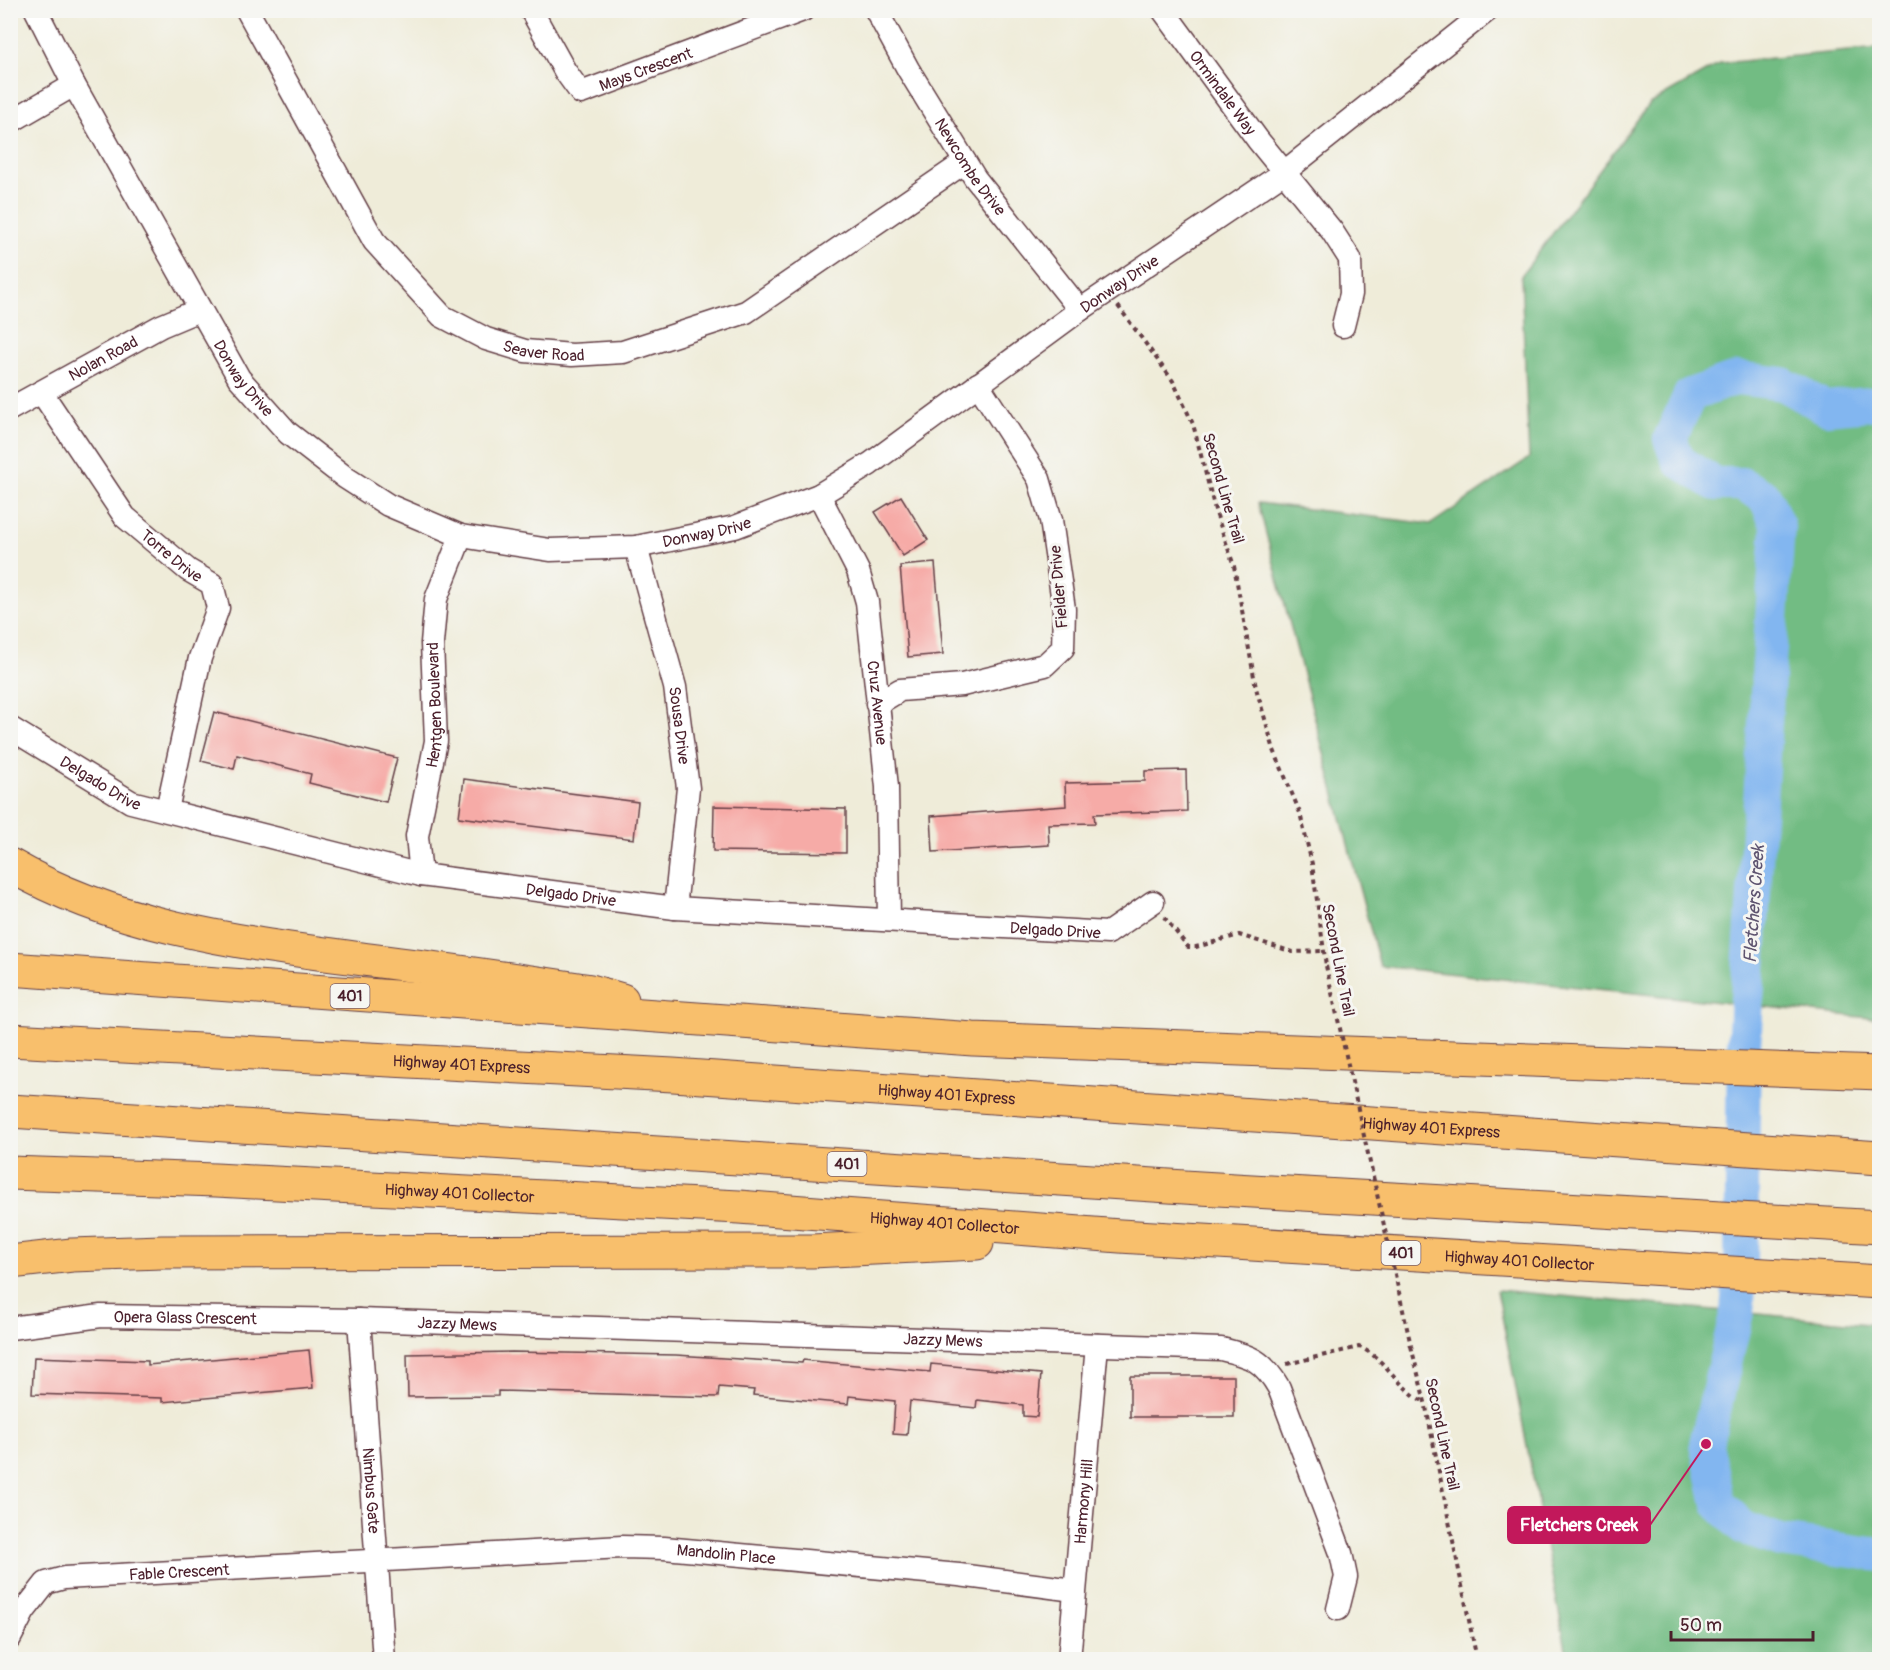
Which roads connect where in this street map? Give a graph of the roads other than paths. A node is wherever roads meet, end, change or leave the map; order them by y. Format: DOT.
graph roads {
  1 [pos="36,10"];
  2 [pos="247,10"];
  3 [pos="531,10"];
  4 [pos="803,10"];
  5 [pos="876,10"];
  6 [pos="1163,10"];
  7 [pos="1488,10"];
  8 [pos="74,85"];
  9 [pos="10,122"];
  10 [pos="965,162"];
  11 [pos="1283,173"];
  12 [pos="199,310"];
  13 [pos="1080,310"];
  14 [pos="1343,326"];
  15 [pos="978,384"];
  16 [pos="42,393"];
  17 [pos="10,409"];
  18 [pos="819,495"];
  19 [pos="461,536"];
  20 [pos="636,547"];
  21 [pos="877,704"];
  22 [pos="10,728"];
  23 [pos="167,810"];
  24 [pos="10,865"];
  25 [pos="421,875"];
  26 [pos="1154,902"];
  27 [pos="675,908"];
  28 [pos="889,920"];
  29 [pos="10,969"];
  30 [pos="690,1020"];
  31 [pos="10,1040"];
  32 [pos="1880,1073"];
  33 [pos="10,1111"];
  34 [pos="1880,1158"];
  35 [pos="10,1173"];
  36 [pos="1880,1227"];
  37 [pos="1120,1236"];
  38 [pos="10,1262"];
  39 [pos="1880,1282"];
  40 [pos="359,1320"];
  41 [pos="10,1328"];
  42 [pos="1097,1345"];
  43 [pos="378,1562"];
  44 [pos="1074,1590"];
  45 [pos="1338,1609"];
  46 [pos="10,1638"];
  47 [pos="384,1659"];
  48 [pos="1070,1659"];
  1 -- 8 [label="street, Donway Drive"];
  2 -- 10 [label="street, Seaver Road"];
  3 -- 4 [label="street, Mays Crescent"];
  5 -- 10 [label="street, Newcombe Drive"];
  6 -- 11 [label="street, Ormindale Way"];
  7 -- 11 [label="street, Donway Drive"];
  8 -- 9 [label="street"];
  8 -- 12 [label="street, Donway Drive"];
  10 -- 13 [label="street, Newcombe Drive"];
  11 -- 13 [label="street, Donway Drive"];
  11 -- 14 [label="street, Ormindale Way"];
  12 -- 16 [label="street, Nolan Road"];
  12 -- 19 [label="street, Donway Drive"];
  13 -- 15 [label="street, Donway Drive"];
  15 -- 18 [label="street, Donway Drive"];
  15 -- 21 [label="street, Fielder Drive"];
  16 -- 17 [label="street, Nolan Road"];
  16 -- 23 [label="street, Torre Drive"];
  18 -- 20 [label="street, Donway Drive"];
  18 -- 21 [label="street, Cruz Avenue"];
  19 -- 20 [label="street, Donway Drive"];
  19 -- 25 [label="street, Hentgen Boulevard"];
  20 -- 27 [label="street, Sousa Drive"];
  21 -- 28 [label="street, Cruz Avenue"];
  22 -- 23 [label="street, Delgado Drive"];
  23 -- 25 [label="street, Delgado Drive"];
  24 -- 30 [label="highway"];
  25 -- 27 [label="street, Delgado Drive"];
  26 -- 28 [label="street, Delgado Drive"];
  27 -- 28 [label="street, Delgado Drive"];
  29 -- 30 [label="highway, 401"];
  30 -- 32 [label="highway, 401"];
  31 -- 34 [label="highway, Highway 401 Express"];
  33 -- 36 [label="highway, 401"];
  35 -- 37 [label="highway, Highway 401 Collector / 401"];
  37 -- 38 [label="highway"];
  37 -- 39 [label="highway, Highway 401 Collector / 401"];
  40 -- 41 [label="street, Opera Glass Crescent"];
  40 -- 42 [label="street, Jazzy Mews"];
  40 -- 43 [label="street, Nimbus Gate"];
  42 -- 44 [label="street, Harmony Hill"];
  42 -- 45 [label="street, Jazzy Mews"];
  43 -- 44 [label="street, Mandolin Place"];
  43 -- 46 [label="street, Fable Crescent"];
  43 -- 47 [label="street, Nimbus Gate"];
  44 -- 48 [label="street, Harmony Hill"];
}
